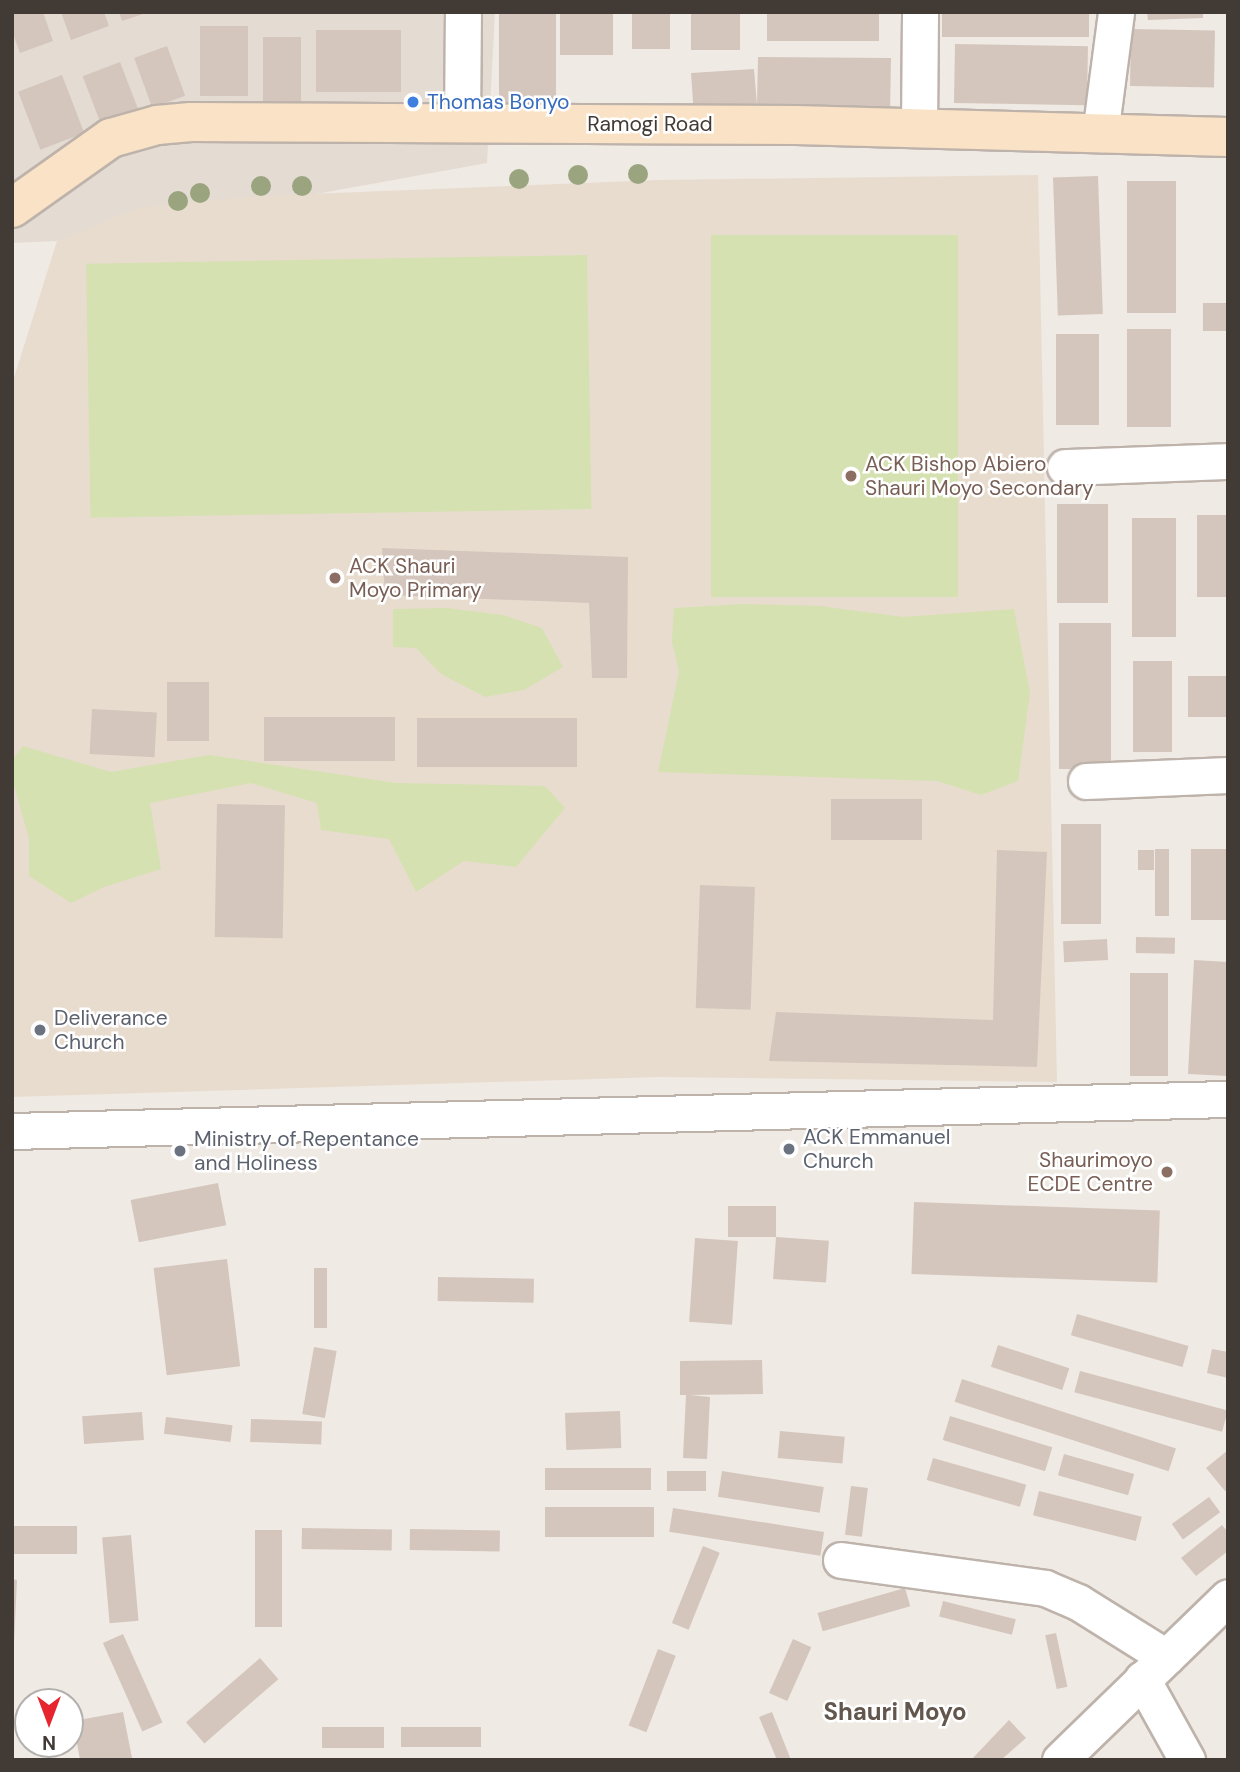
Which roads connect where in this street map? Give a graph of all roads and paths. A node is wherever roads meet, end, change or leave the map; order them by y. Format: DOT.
graph roads {
  1 [pos="463,12"];
  2 [pos="920,12"];
  3 [pos="1116,12"];
  4 [pos="462,123"];
  5 [pos="919,129"];
  6 [pos="1100,134"];
  7 [pos="1228,137"];
  8 [pos="12,208"];
  9 [pos="1228,461"];
  10 [pos="1065,467"];
  11 [pos="1228,775"];
  12 [pos="1086,781"];
  13 [pos="1228,1099"];
  14 [pos="12,1131"];
  15 [pos="841,1560"];
  16 [pos="1228,1597"];
  17 [pos="1154,1668"];
  18 [pos="1060,1760"];
  19 [pos="1187,1760"];
  1 -- 4 [label="street"];
  2 -- 5 [label="street"];
  3 -- 6 [label="street"];
  4 -- 5 [label="main road, Ramogi Road"];
  4 -- 8 [label="main road, Ramogi Road"];
  5 -- 6 [label="main road, Ramogi Road"];
  6 -- 7 [label="main road, Ramogi Road"];
  9 -- 10 [label="street"];
  11 -- 12 [label="street"];
  13 -- 14 [label="street"];
  15 -- 17 [label="street"];
  16 -- 17 [label="street"];
  17 -- 18 [label="street"];
  17 -- 19 [label="street"];
}
